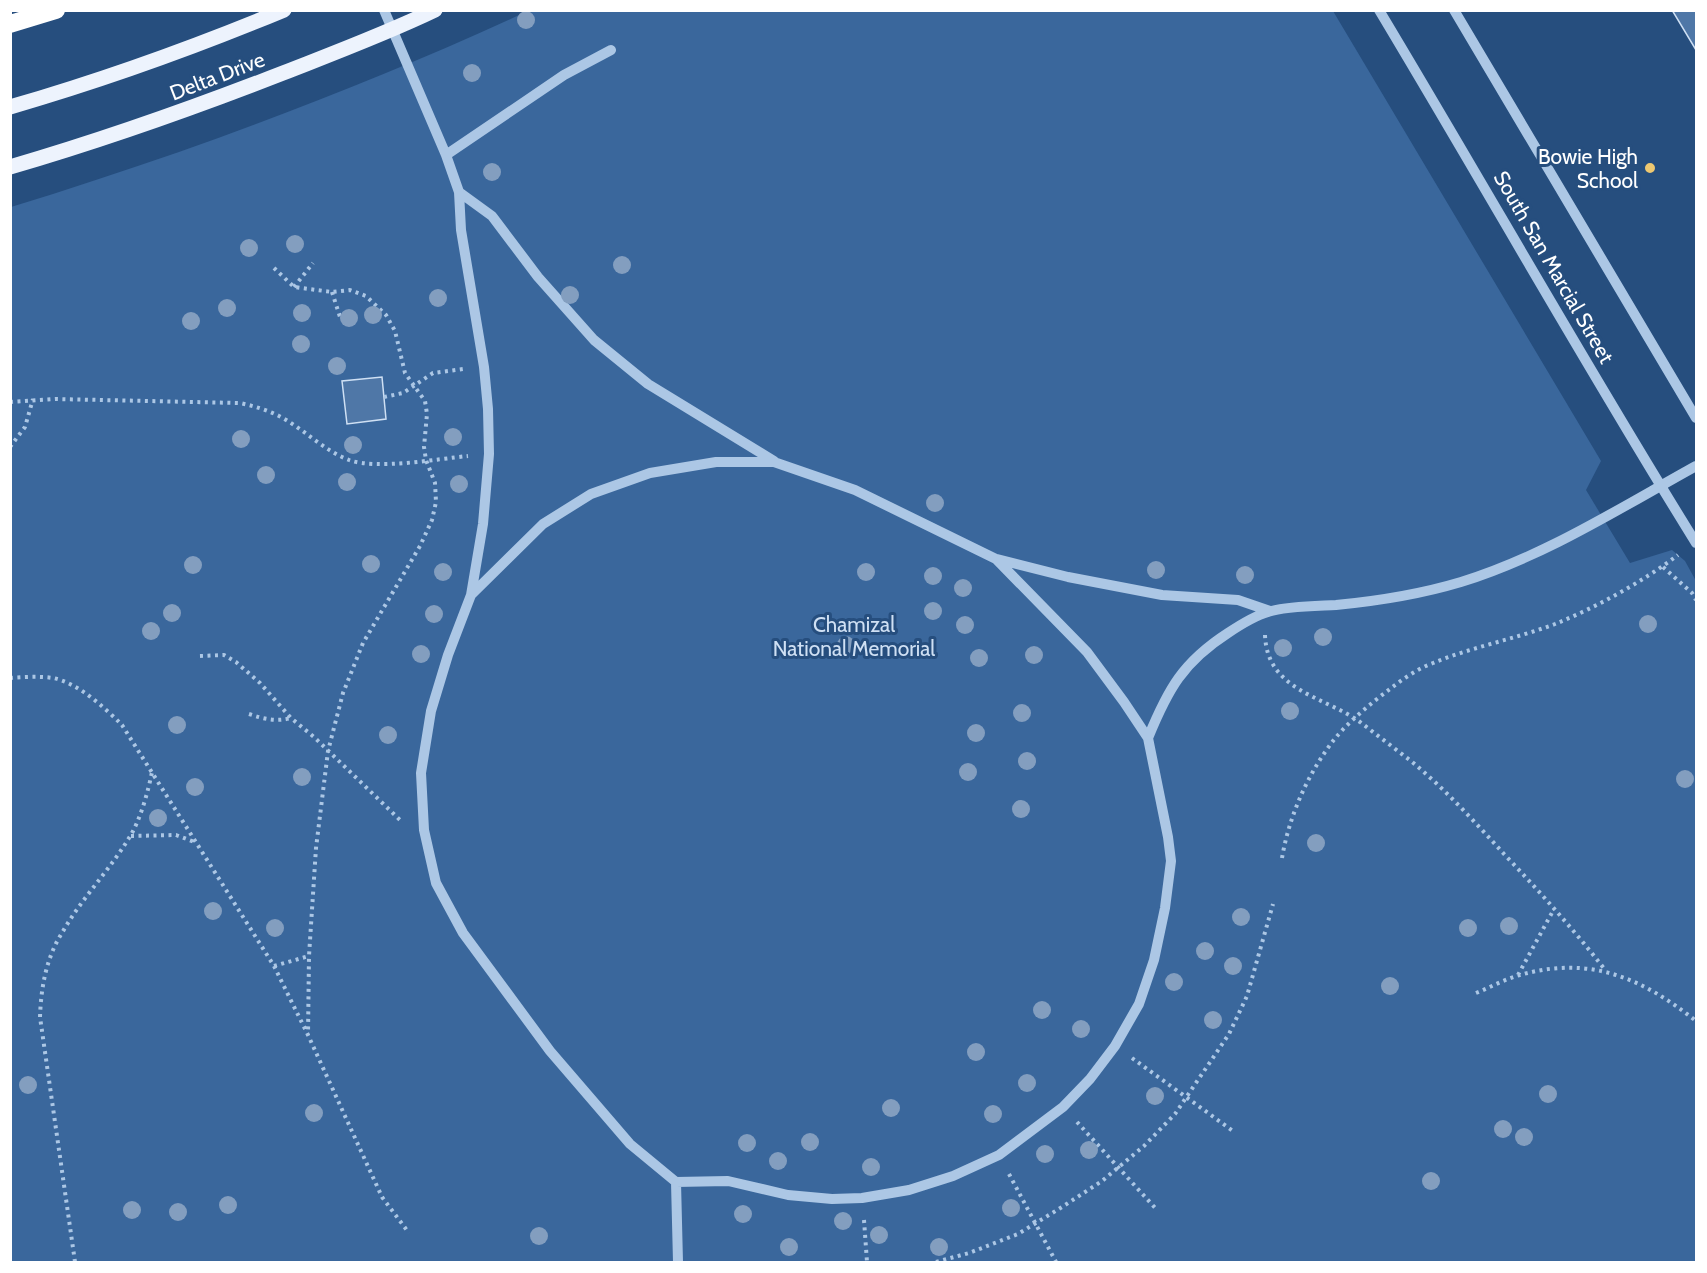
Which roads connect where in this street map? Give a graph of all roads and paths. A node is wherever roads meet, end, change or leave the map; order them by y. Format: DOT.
graph roads {
  1 [pos="56,10"];
  2 [pos="284,10"];
  3 [pos="384,10"];
  4 [pos="435,10"];
  5 [pos="1379,10"];
  6 [pos="1454,10"];
  7 [pos="10,24"];
  8 [pos="393,30"];
  9 [pos="611,50"];
  10 [pos="10,107"];
  11 [pos="446,154"];
  12 [pos="10,167"];
  13 [pos="459,192"];
  14 [pos="313,263"];
  15 [pos="274,268"];
  16 [pos="294,287"];
  17 [pos="332,292"];
  18 [pos="341,320"];
  19 [pos="484,367"];
  20 [pos="412,385"];
  21 [pos="384,397"];
  22 [pos="33,399"];
  23 [pos="10,402"];
  24 [pos="1696,418"];
  25 [pos="10,447"];
  26 [pos="489,454"];
  27 [pos="426,460"];
  28 [pos="774,462"];
  29 [pos="1696,466"];
  30 [pos="1660,486"];
  31 [pos="1696,543"];
  32 [pos="1681,553"];
  33 [pos="996,559"];
  34 [pos="1663,567"];
  35 [pos="471,594"];
  36 [pos="1696,600"];
  37 [pos="1269,611"];
  38 [pos="200,656"];
  39 [pos="10,678"];
  40 [pos="249,714"];
  41 [pos="291,718"];
  42 [pos="1355,719"];
  43 [pos="1148,738"];
  44 [pos="328,751"];
  45 [pos="152,772"];
  46 [pos="424,830"];
  47 [pos="130,836"];
  48 [pos="197,843"];
  49 [pos="1282,858"];
  50 [pos="1273,904"];
  51 [pos="1554,909"];
  52 [pos="309,956"];
  53 [pos="274,966"];
  54 [pos="1606,971"];
  55 [pos="1518,975"];
  56 [pos="1476,993"];
  57 [pos="1696,1022"];
  58 [pos="308,1035"];
  59 [pos="1115,1046"];
  60 [pos="1186,1098"];
  61 [pos="1063,1107"];
  62 [pos="1233,1131"];
  63 [pos="999,1155"];
  64 [pos="1119,1166"];
  65 [pos="676,1182"];
  66 [pos="1157,1210"];
  67 [pos="1035,1224"];
  68 [pos="409,1233"];
  69 [pos="75,1263"];
  70 [pos="678,1263"];
  71 [pos="936,1263"];
  72 [pos="1056,1263"];
  1 -- 7 [label="highway"];
  2 -- 10 [label="main road, Delta Drive"];
  3 -- 8 [label="street"];
  4 -- 8 [label="main road, Delta Drive"];
  5 -- 30 [label="street, South San Marcial Street"];
  6 -- 24 [label="street, South San Marcial Street"];
  8 -- 11 [label="street"];
  8 -- 12 [label="main road, Delta Drive"];
  9 -- 11 [label="street"];
  11 -- 13 [label="street"];
  13 -- 19 [label="street"];
  13 -- 28 [label="street"];
  14 -- 16 [label="path"];
  15 -- 16 [label="path"];
  16 -- 17 [label="path"];
  17 -- 18 [label="path"];
  17 -- 20 [label="path"];
  19 -- 20 [label="path"];
  19 -- 26 [label="street"];
  20 -- 21 [label="path"];
  20 -- 27 [label="path"];
  22 -- 23 [label="path"];
  22 -- 25 [label="path"];
  22 -- 27 [label="path"];
  26 -- 27 [label="path"];
  26 -- 35 [label="street"];
  27 -- 44 [label="path"];
  28 -- 33 [label="street"];
  28 -- 35 [label="street"];
  29 -- 30 [label="street"];
  30 -- 31 [label="street, South San Marcial Street"];
  30 -- 37 [label="street"];
  32 -- 34 [label="path"];
  33 -- 37 [label="street"];
  33 -- 43 [label="street"];
  34 -- 36 [label="path"];
  34 -- 42 [label="path"];
  35 -- 46 [label="street"];
  37 -- 42 [label="path"];
  37 -- 43 [label="street"];
  38 -- 41 [label="path"];
  39 -- 45 [label="path"];
  40 -- 41 [label="path"];
  41 -- 44 [label="path"];
  42 -- 49 [label="path"];
  42 -- 51 [label="path"];
  43 -- 59 [label="street"];
  44 -- 46 [label="path"];
  44 -- 52 [label="path"];
  45 -- 47 [label="path"];
  45 -- 48 [label="path"];
  46 -- 65 [label="street"];
  47 -- 48 [label="path"];
  47 -- 69 [label="path"];
  48 -- 53 [label="path"];
  50 -- 60 [label="path"];
  51 -- 54 [label="path"];
  51 -- 55 [label="path"];
  52 -- 53 [label="path"];
  52 -- 58 [label="path"];
  53 -- 58 [label="path"];
  54 -- 55 [label="path"];
  54 -- 57 [label="path"];
  55 -- 56 [label="path"];
  58 -- 68 [label="path"];
  59 -- 60 [label="path"];
  59 -- 61 [label="street"];
  60 -- 62 [label="path"];
  60 -- 64 [label="path"];
  61 -- 63 [label="street"];
  61 -- 64 [label="path"];
  63 -- 65 [label="street"];
  63 -- 67 [label="path"];
  64 -- 66 [label="path"];
  64 -- 67 [label="path"];
  65 -- 70 [label="street"];
  67 -- 71 [label="path"];
  67 -- 72 [label="path"];
}
